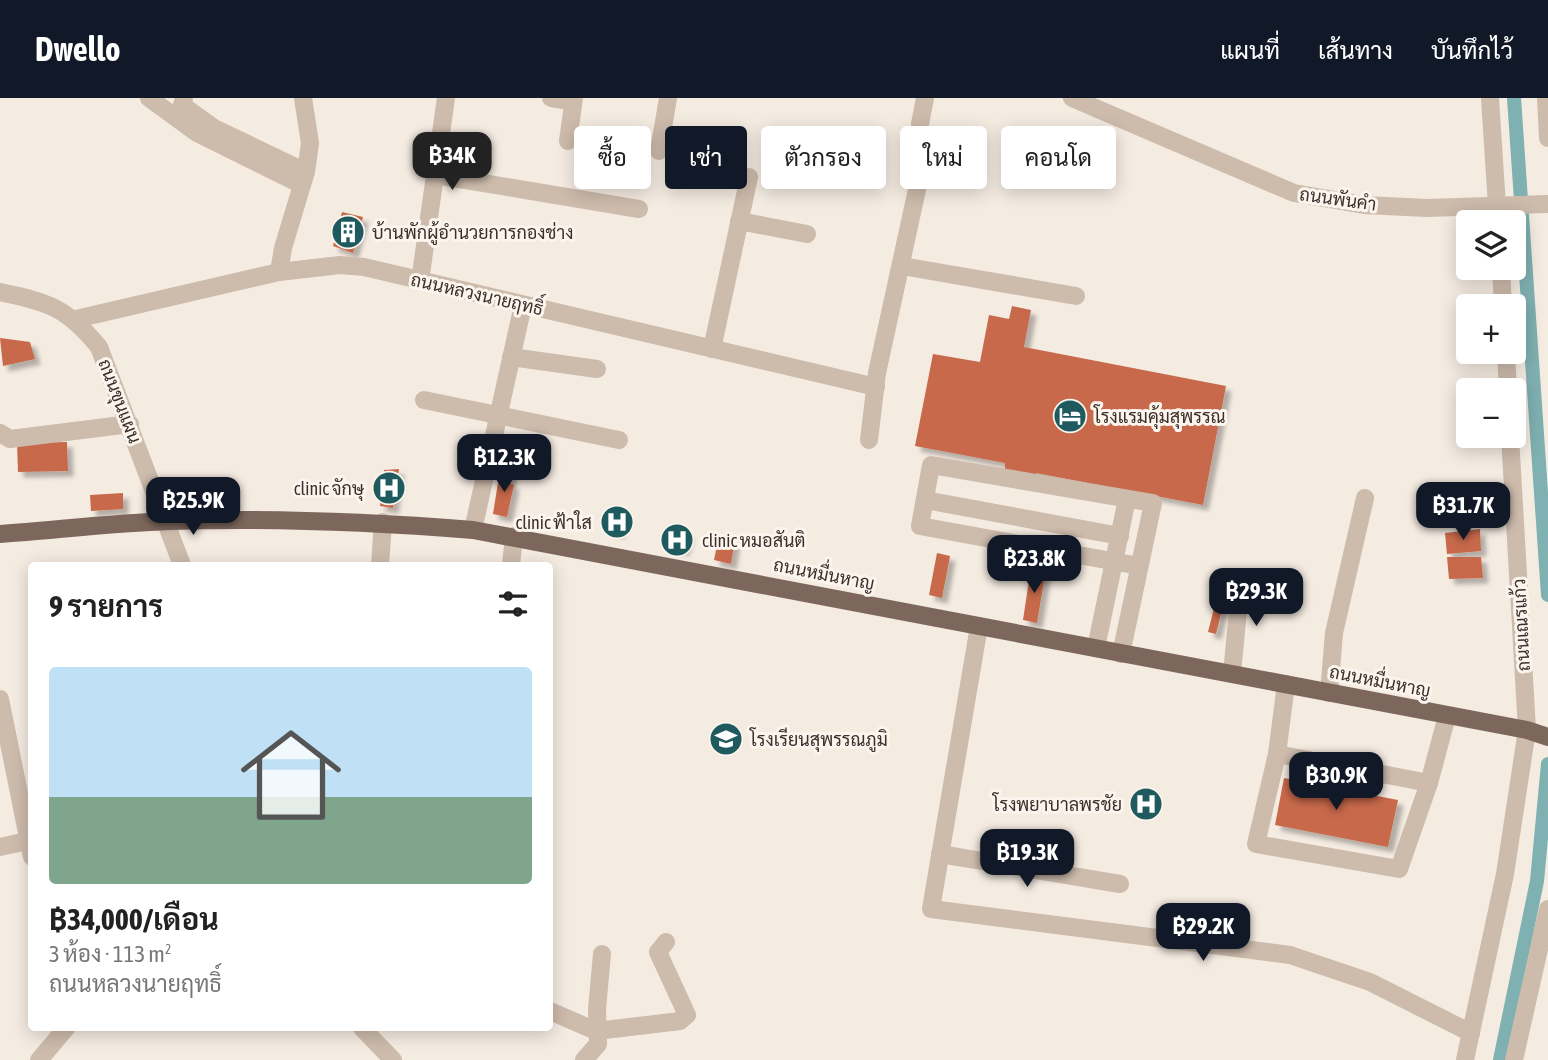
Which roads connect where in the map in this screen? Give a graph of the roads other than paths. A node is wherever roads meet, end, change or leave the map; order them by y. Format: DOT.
graph roads {
  1 [pos="149,98"];
  2 [pos="184,98"];
  3 [pos="303,98"];
  4 [pos="446,98"];
  5 [pos="551,98"];
  6 [pos="668,98"];
  7 [pos="925,98"];
  8 [pos="1072,98"];
  9 [pos="1490,98"];
  10 [pos="1546,98"];
  11 [pos="574,100"];
  12 [pos="1548,138"];
  13 [pos="568,141"];
  14 [pos="659,151"];
  15 [pos="435,175"];
  16 [pos="749,177"];
  17 [pos="304,179"];
  18 [pos="1542,204"];
  19 [pos="639,209"];
  20 [pos="1478,210"];
  21 [pos="1503,210"];
  22 [pos="1509,210"];
  23 [pos="739,222"];
  24 [pos="807,234"];
  25 [pos="902,266"];
  26 [pos="279,272"];
  27 [pos="420,281"];
  28 [pos="0,292"];
  29 [pos="1076,296"];
  30 [pos="523,305"];
  31 [pos="76,318"];
  32 [pos="712,349"];
  33 [pos="511,357"];
  34 [pos="597,369"];
  35 [pos="876,387"];
  36 [pos="424,400"];
  37 [pos="499,417"];
  38 [pos="130,424"];
  39 [pos="0,433"];
  40 [pos="619,440"];
  41 [pos="869,440"];
  42 [pos="1511,448"];
  43 [pos="1366,498"];
  44 [pos="1127,499"];
  45 [pos="925,500"];
  46 [pos="168,521"];
  47 [pos="383,522"];
  48 [pos="473,530"];
  49 [pos="0,534"];
  50 [pos="514,536"];
  51 [pos="1120,536"];
  52 [pos="1115,561"];
  53 [pos="181,562"];
  54 [pos="380,562"];
  55 [pos="511,562"];
  56 [pos="1139,566"];
  57 [pos="1241,579"];
  58 [pos="979,625"];
  59 [pos="1096,648"];
  60 [pos="1121,654"];
  61 [pos="1232,674"];
  62 [pos="1286,684"];
  63 [pos="1329,693"];
  64 [pos="1,699"];
  65 [pos="1447,716"];
  66 [pos="1527,730"];
  67 [pos="1548,737"];
  68 [pos="1277,754"];
  69 [pos="1430,783"];
  70 [pos="28,831"];
  71 [pos="28,846"];
  72 [pos="0,847"];
  73 [pos="940,854"];
  74 [pos="1120,884"];
  75 [pos="1548,909"];
  76 [pos="666,942"];
  77 [pos="602,954"];
  78 [pos="553,1012"];
  79 [pos="64,1031"];
  80 [pos="365,1031"];
  81 [pos="596,1031"];
  82 [pos="1471,1033"];
  83 [pos="39,1060"];
  84 [pos="393,1060"];
  85 [pos="584,1060"];
  86 [pos="1465,1060"];
  87 [pos="1514,1060"];
  1 -- 17 [label="street"];
  2 -- 17 [label="street"];
  3 -- 17 [label="street"];
  4 -- 15 [label="street"];
  5 -- 11 [label="street"];
  6 -- 14 [label="street"];
  7 -- 25 [label="street"];
  8 -- 20 [label="street, ถนนพันคำ"];
  9 -- 21 [label="street"];
  10 -- 12 [label="street"];
  11 -- 13 [label="street"];
  15 -- 19 [label="street"];
  15 -- 27 [label="street"];
  16 -- 23 [label="street"];
  17 -- 26 [label="street"];
  18 -- 22 [label="street, ถนนพันคำ"];
  23 -- 24 [label="street"];
  23 -- 32 [label="street"];
  25 -- 29 [label="street"];
  25 -- 35 [label="street"];
  26 -- 27 [label="street, ถนนหลวงนายฤทธิ์"];
  26 -- 31 [label="street, ถนนหลวงนายฤทธิ์"];
  27 -- 30 [label="street, ถนนหลวงนายฤทธิ์"];
  28 -- 31 [label="street, ถนนขุนแผน"];
  30 -- 32 [label="street, ถนนหลวงนายฤทธิ์"];
  30 -- 33 [label="street"];
  31 -- 38 [label="street, ถนนขุนแผน"];
  32 -- 35 [label="street, ถนนหลวงนายฤทธิ์"];
  33 -- 34 [label="street"];
  33 -- 37 [label="street"];
  35 -- 41 [label="street"];
  36 -- 37 [label="street"];
  37 -- 40 [label="street"];
  37 -- 48 [label="street"];
  38 -- 39 [label="street"];
  38 -- 46 [label="street, ถนนขุนแผน"];
  42 -- 66 [label="street, ถนนเณรแก้ว"];
  43 -- 63 [label="street"];
  44 -- 45 [label="street"];
  44 -- 51 [label="street"];
  44 -- 56 [label="street"];
  45 -- 51 [label="street"];
  45 -- 52 [label="street"];
  46 -- 47 [label="main road, ถนนหมื่นหาญ"];
  46 -- 49 [label="main road, ถนนหมื่นหาญ"];
  46 -- 53 [label="street, ถนนขุนแผน"];
  47 -- 48 [label="main road, ถนนหมื่นหาญ"];
  47 -- 54 [label="street"];
  48 -- 50 [label="main road, ถนนหมื่นหาญ"];
  50 -- 55 [label="street"];
  50 -- 58 [label="main road, ถนนหมื่นหาญ"];
  51 -- 52 [label="street"];
  52 -- 56 [label="street"];
  52 -- 59 [label="street"];
  56 -- 60 [label="street"];
  57 -- 61 [label="street"];
  58 -- 59 [label="main road, ถนนหมื่นหาญ"];
  58 -- 73 [label="street"];
  59 -- 60 [label="main road, ถนนหมื่นหาญ"];
  60 -- 61 [label="main road, ถนนหมื่นหาญ"];
  61 -- 62 [label="main road, ถนนหมื่นหาญ"];
  62 -- 63 [label="main road, ถนนหมื่นหาญ"];
  62 -- 68 [label="street"];
  63 -- 65 [label="main road, ถนนหมื่นหาญ"];
  64 -- 70 [label="street"];
  65 -- 66 [label="main road, ถนนหมื่นหาญ"];
  65 -- 69 [label="street"];
  66 -- 67 [label="main road, ถนนหมื่นหาญ"];
  66 -- 82 [label="street, ถนนเณรแก้ว"];
  68 -- 69 [label="street"];
  68 -- 69 [label="street"];
  71 -- 72 [label="street"];
  73 -- 74 [label="street"];
  73 -- 82 [label="street"];
  75 -- 87 [label="street"];
  76 -- 81 [label="street"];
  77 -- 81 [label="street"];
  78 -- 81 [label="street"];
  79 -- 83 [label="street"];
  80 -- 84 [label="street"];
  81 -- 85 [label="street"];
  82 -- 86 [label="street, ถนนเณรแก้ว"];
}
